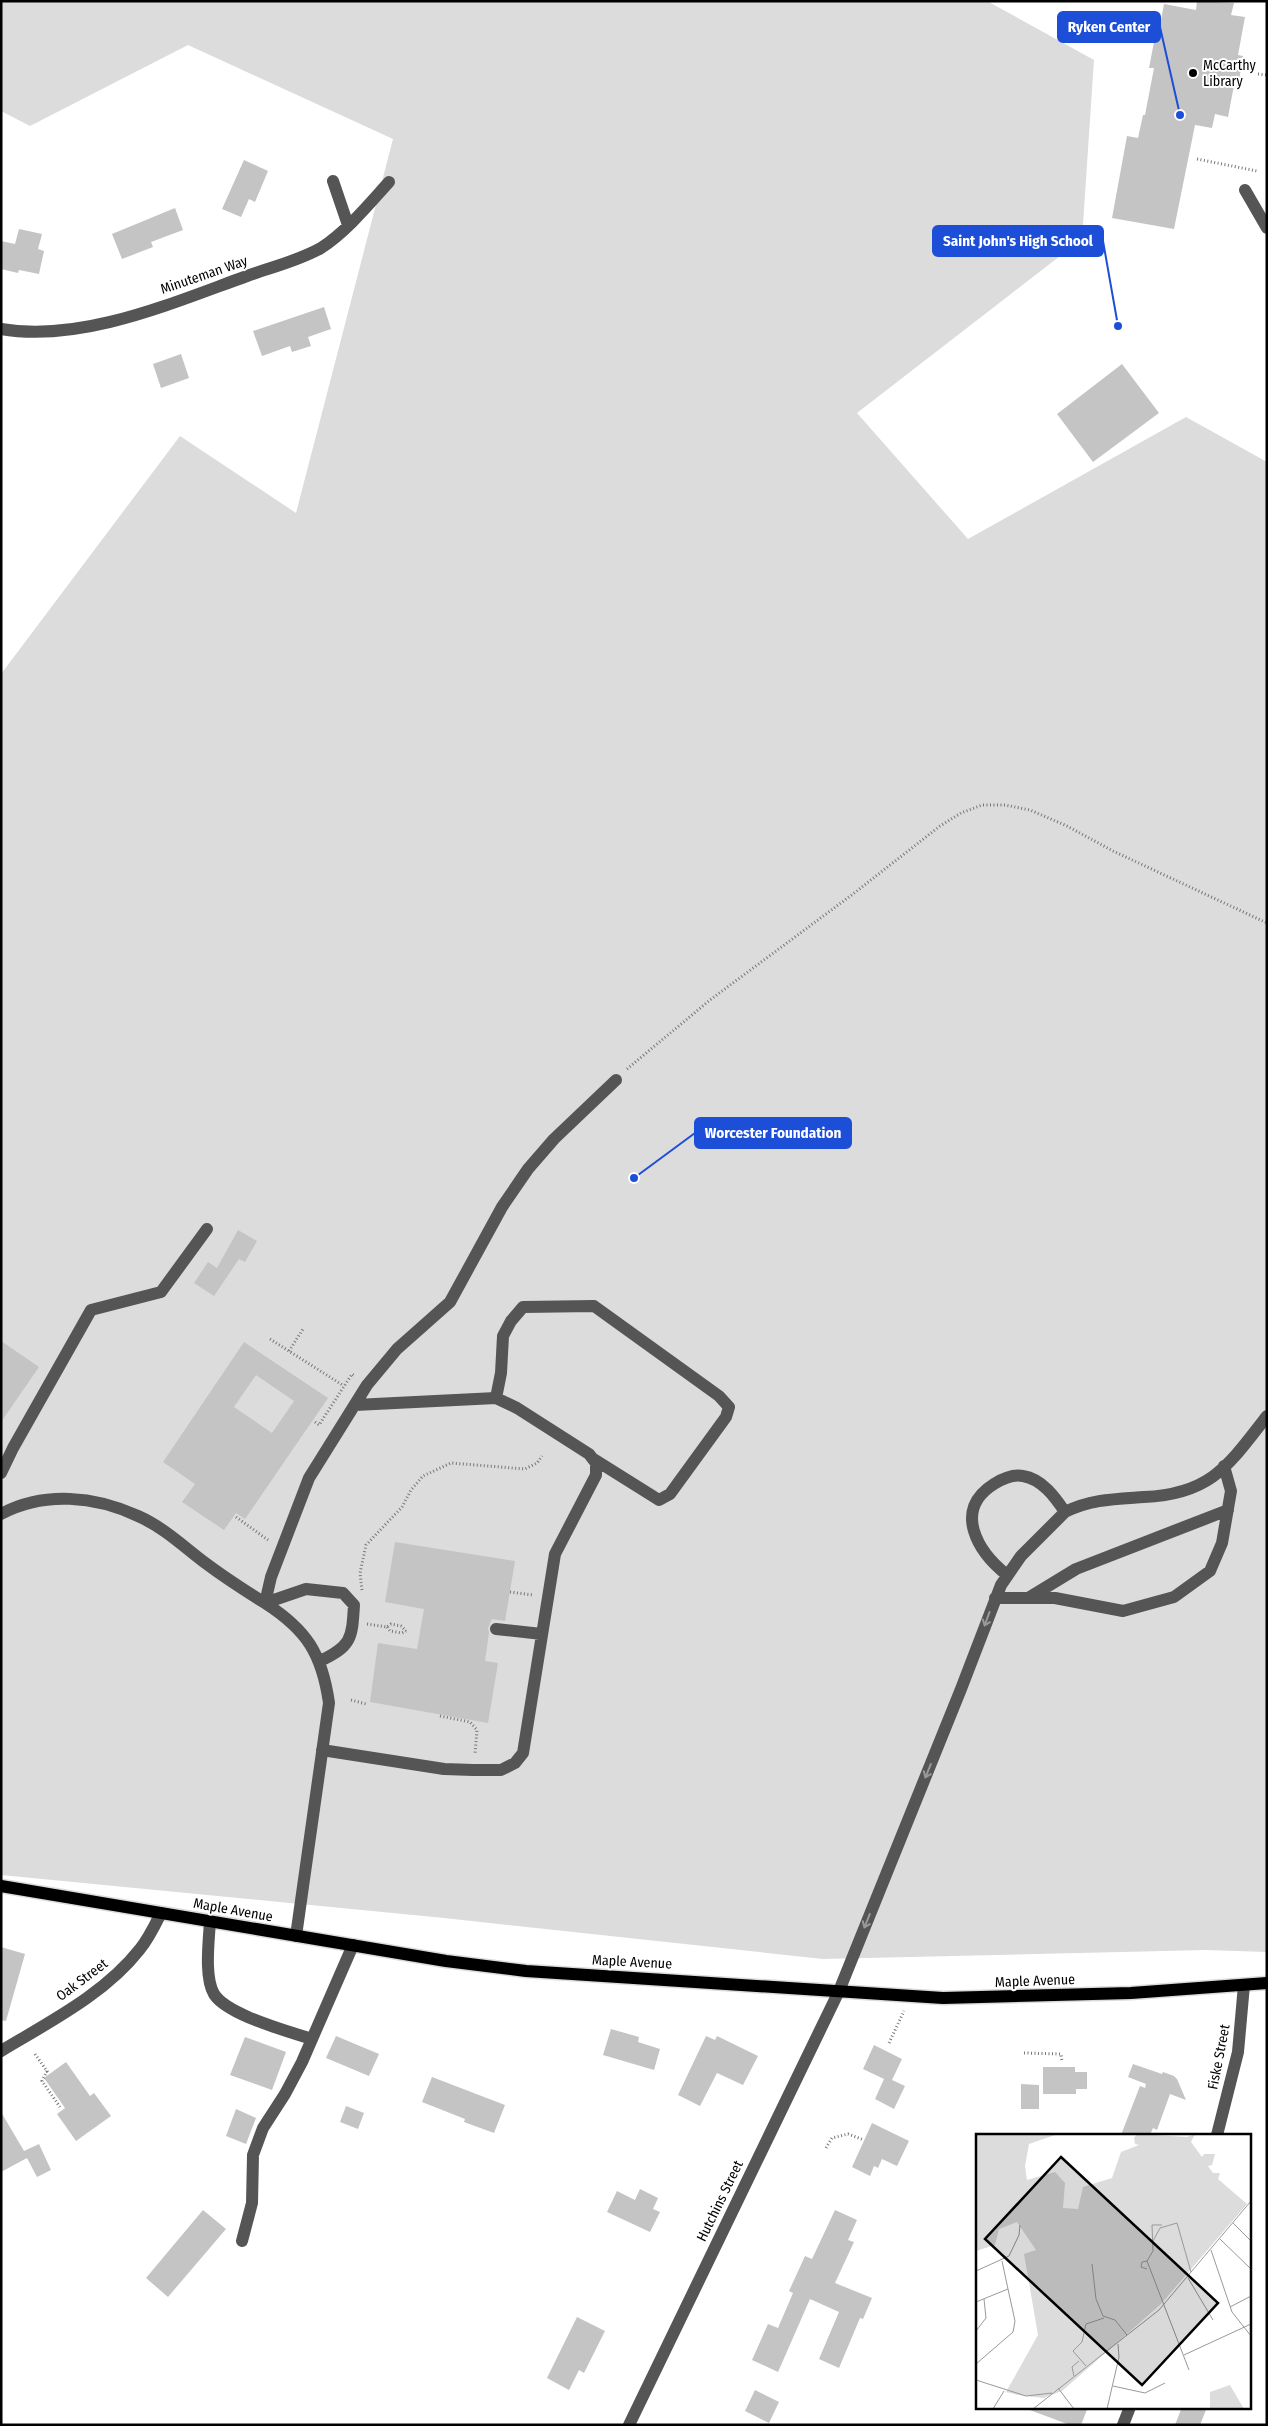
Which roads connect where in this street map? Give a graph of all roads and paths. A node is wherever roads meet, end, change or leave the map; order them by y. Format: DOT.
graph roads {
  1 [pos="1258,74"];
  2 [pos="1267,75"];
  3 [pos="1197,159"];
  4 [pos="1257,171"];
  5 [pos="333,181"];
  6 [pos="389,182"];
  7 [pos="1245,190"];
  8 [pos="348,225"];
  9 [pos="1267,228"];
  10 [pos="1,329"];
  11 [pos="1267,923"];
  12 [pos="616,1080"];
  13 [pos="207,1229"];
  14 [pos="302,1329"];
  15 [pos="270,1339"];
  16 [pos="288,1351"];
  17 [pos="344,1386"];
  18 [pos="496,1398"];
  19 [pos="355,1405"];
  20 [pos="1267,1416"];
  21 [pos="542,1456"];
  22 [pos="592,1458"];
  23 [pos="1224,1466"];
  24 [pos="1,1473"];
  25 [pos="1228,1510"];
  26 [pos="1065,1512"];
  27 [pos="1,1514"];
  28 [pos="236,1517"];
  29 [pos="282,1549"];
  30 [pos="1007,1575"];
  31 [pos="510,1592"];
  32 [pos="362,1595"];
  33 [pos="539,1596"];
  34 [pos="995,1598"];
  35 [pos="1029,1598"];
  36 [pos="265,1603"];
  37 [pos="362,1623"];
  38 [pos="387,1627"];
  39 [pos="496,1629"];
  40 [pos="542,1634"];
  41 [pos="320,1661"];
  42 [pos="351,1700"];
  43 [pos="366,1704"];
  44 [pos="440,1716"];
  45 [pos="322,1750"];
  46 [pos="473,1770"];
  47 [pos="1,1886"];
  48 [pos="162,1913"];
  49 [pos="210,1921"];
  50 [pos="296,1936"];
  51 [pos="353,1945"];
  52 [pos="1267,1982"];
  53 [pos="1244,1985"];
  54 [pos="839,1991"];
  55 [pos="905,2008"];
  56 [pos="311,2039"];
  57 [pos="889,2043"];
  58 [pos="1,2051"];
  59 [pos="1024,2053"];
  60 [pos="35,2054"];
  61 [pos="1062,2062"];
  62 [pos="60,2107"];
  63 [pos="1217,2134"];
  64 [pos="864,2140"];
  65 [pos="826,2148"];
  66 [pos="242,2241"];
  67 [pos="1130,2408"];
  68 [pos="629,2425"];
  69 [pos="1123,2425"];
  1 -- 2 [label="path"];
  3 -- 4 [label="path"];
  5 -- 8 [label="street"];
  6 -- 8 [label="street, Minuteman Way"];
  7 -- 9 [label="street"];
  8 -- 10 [label="street, Minuteman Way"];
  11 -- 12 [label="path"];
  12 -- 19 [label="street"];
  13 -- 24 [label="street"];
  14 -- 16 [label="path"];
  15 -- 16 [label="path"];
  16 -- 17 [label="path"];
  18 -- 19 [label="street"];
  18 -- 22 [label="street"];
  18 -- 22 [label="street"];
  19 -- 29 [label="street"];
  20 -- 23 [label="street"];
  21 -- 32 [label="path"];
  22 -- 40 [label="street"];
  23 -- 25 [label="street"];
  23 -- 26 [label="street"];
  25 -- 35 [label="street"];
  25 -- 35 [label="street"];
  26 -- 30 [label="street, Hutchins Street"];
  26 -- 30 [label="street"];
  27 -- 36 [label="street"];
  28 -- 29 [label="path"];
  29 -- 36 [label="street"];
  30 -- 34 [label="street, Hutchins Street"];
  31 -- 33 [label="path"];
  34 -- 35 [label="street"];
  34 -- 54 [label="street, Hutchins Street, one-way"];
  36 -- 41 [label="street"];
  36 -- 41 [label="street"];
  37 -- 38 [label="path"];
  38 -- 38 [label="path"];
  39 -- 40 [label="street"];
  40 -- 46 [label="street"];
  41 -- 45 [label="street"];
  42 -- 43 [label="path"];
  44 -- 46 [label="path"];
  45 -- 46 [label="street"];
  45 -- 50 [label="street"];
  47 -- 48 [label="main road, Maple Avenue"];
  48 -- 49 [label="main road, Maple Avenue"];
  48 -- 58 [label="street, Oak Street"];
  49 -- 50 [label="main road, Maple Avenue"];
  49 -- 56 [label="street"];
  50 -- 51 [label="main road, Maple Avenue"];
  51 -- 54 [label="main road, Maple Avenue"];
  51 -- 56 [label="street"];
  52 -- 53 [label="main road, Maple Avenue"];
  53 -- 54 [label="main road, Maple Avenue"];
  53 -- 63 [label="street, Fiske Street"];
  54 -- 68 [label="street, Hutchins Street"];
  55 -- 57 [label="path"];
  56 -- 66 [label="street"];
  59 -- 61 [label="path"];
  60 -- 62 [label="path"];
  64 -- 65 [label="path"];
  67 -- 69 [label="street"];
}
